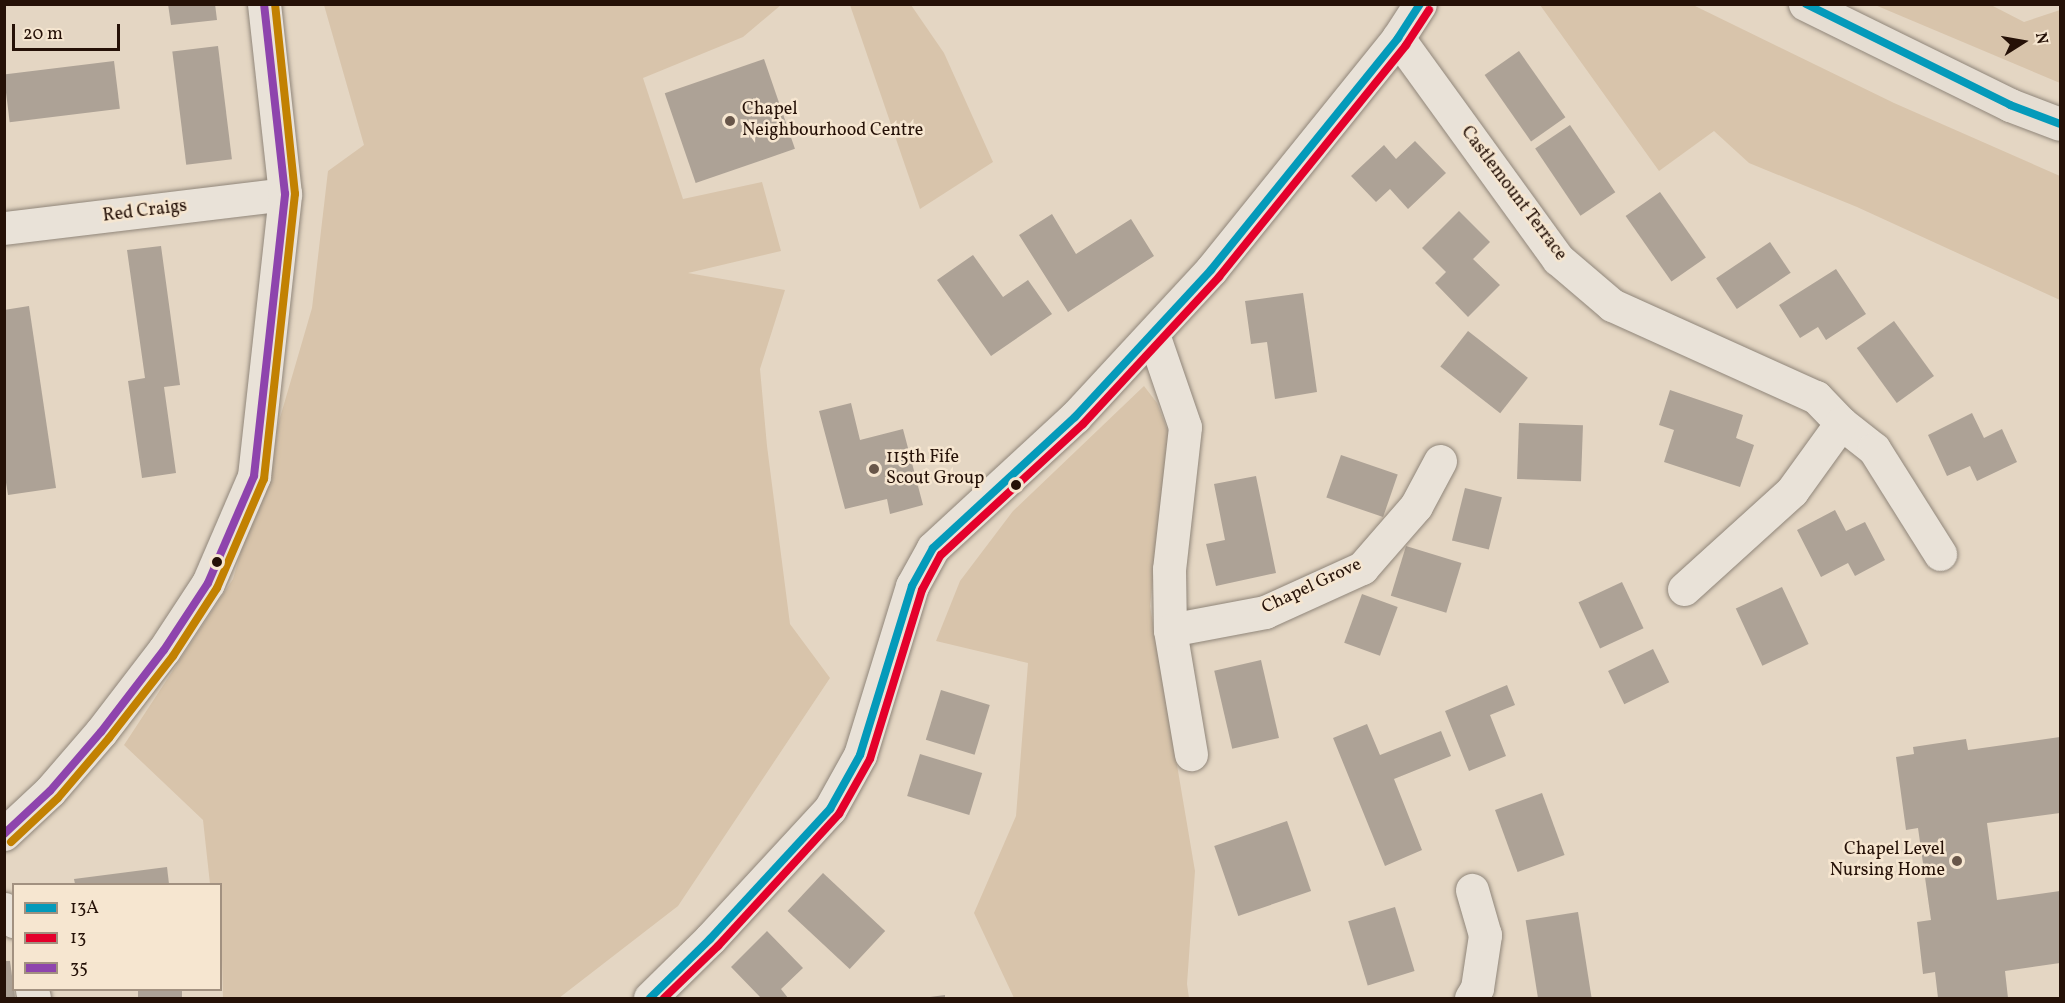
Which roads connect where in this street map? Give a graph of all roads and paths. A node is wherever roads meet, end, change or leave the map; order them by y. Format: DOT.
graph roads {
  1 [pos="264,4"];
  2 [pos="1420,4"];
  3 [pos="1805,4"];
  4 [pos="1398,38"];
  5 [pos="2061,124"];
  6 [pos="285,194"];
  7 [pos="4,228"];
  8 [pos="1153,334"];
  9 [pos="1841,423"];
  10 [pos="1440,461"];
  11 [pos="1940,554"];
  12 [pos="1684,589"];
  13 [pos="1170,630"];
  14 [pos="1191,754"];
  15 [pos="4,834"];
  16 [pos="1472,890"];
  17 [pos="650,999"];
  18 [pos="1471,999"];
  1 -- 6 [label="street"];
  2 -- 4 [label="street"];
  3 -- 5 [label="main road"];
  4 -- 8 [label="street"];
  4 -- 9 [label="street, Castlemount Terrace"];
  6 -- 7 [label="street, Red Craigs"];
  6 -- 15 [label="street"];
  8 -- 13 [label="street"];
  8 -- 17 [label="street"];
  9 -- 11 [label="street, Castlemount Terrace"];
  9 -- 12 [label="street"];
  10 -- 13 [label="street, Chapel Grove"];
  13 -- 14 [label="street"];
  16 -- 18 [label="street"];
}
